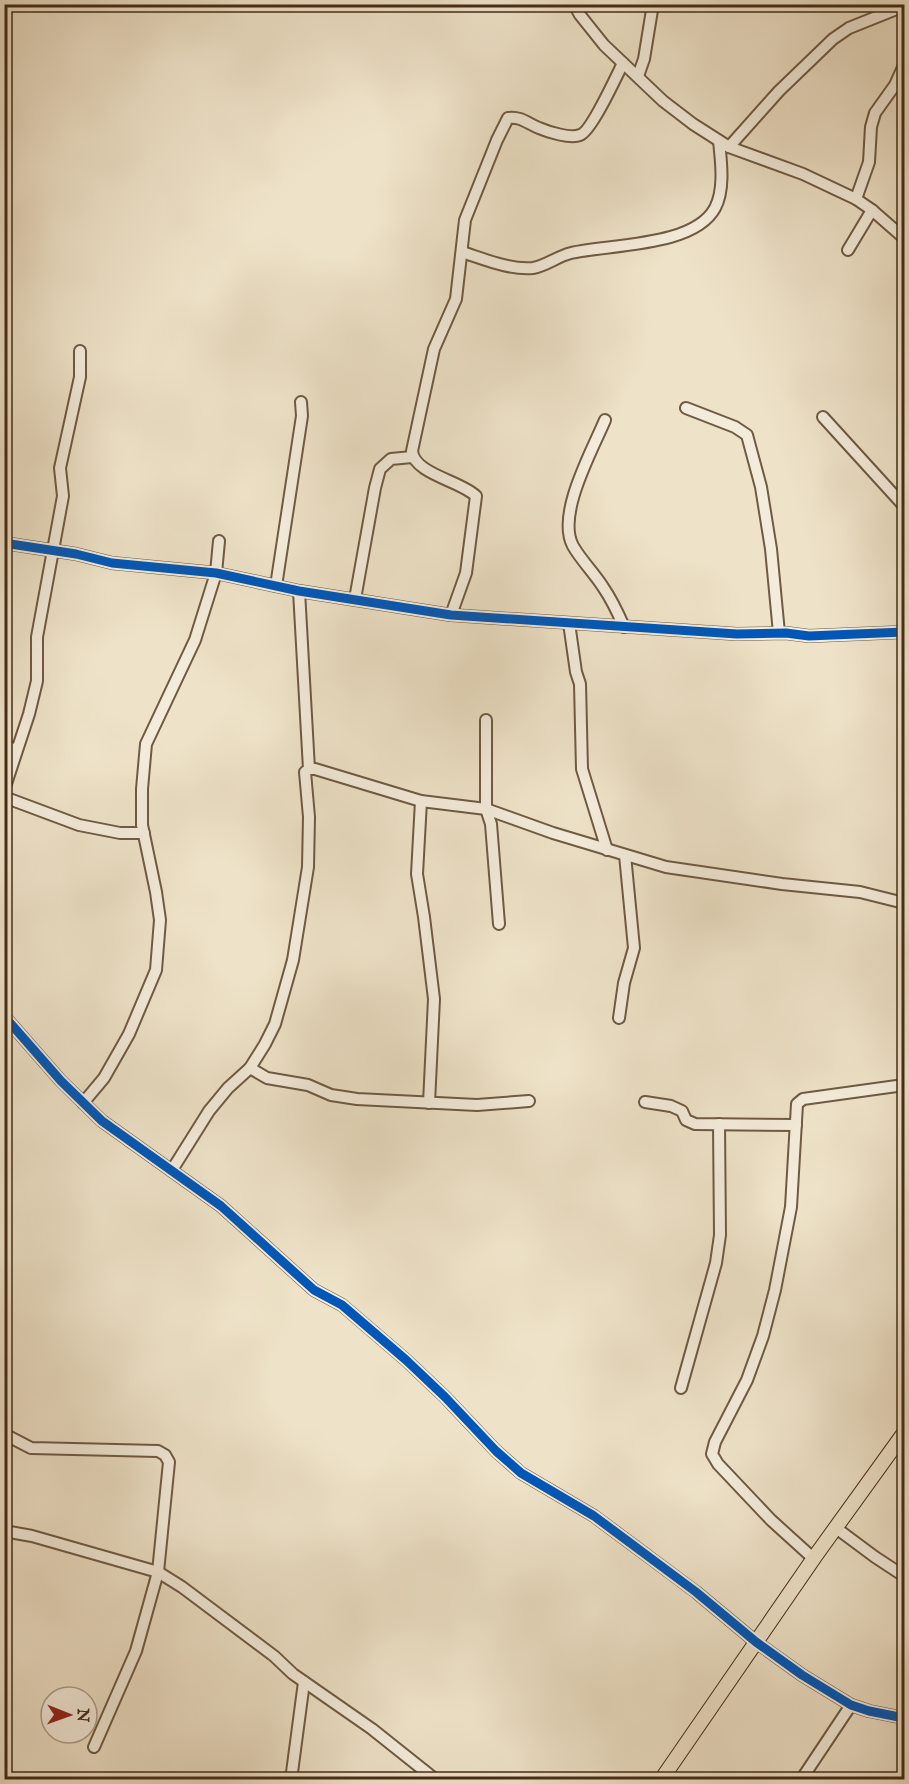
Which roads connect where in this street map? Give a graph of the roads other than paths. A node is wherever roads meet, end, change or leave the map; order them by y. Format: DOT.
graph roads {
  1 [pos="574,4"];
  2 [pos="653,4"];
  3 [pos="904,6"];
  4 [pos="623,63"];
  5 [pos="904,65"];
  6 [pos="638,76"];
  7 [pos="724,144"];
  8 [pos="856,199"];
  9 [pos="872,210"];
  10 [pos="904,237"];
  11 [pos="848,250"];
  12 [pos="462,252"];
  13 [pos="80,351"];
  14 [pos="301,402"];
  15 [pos="686,408"];
  16 [pos="823,417"];
  17 [pos="605,420"];
  18 [pos="412,458"];
  19 [pos="904,506"];
  20 [pos="219,540"];
  21 [pos="4,543"];
  22 [pos="53,551"];
  23 [pos="216,573"];
  24 [pos="276,586"];
  25 [pos="299,591"];
  26 [pos="355,599"];
  27 [pos="451,615"];
  28 [pos="569,623"];
  29 [pos="624,627"];
  30 [pos="904,632"];
  31 [pos="779,633"];
  32 [pos="486,720"];
  33 [pos="4,745"];
  34 [pos="16,750"];
  35 [pos="309,769"];
  36 [pos="4,790"];
  37 [pos="4,797"];
  38 [pos="421,801"];
  39 [pos="486,809"];
  40 [pos="144,832"];
  41 [pos="607,849"];
  42 [pos="625,855"];
  43 [pos="904,903"];
  44 [pos="499,924"];
  45 [pos="4,1016"];
  46 [pos="619,1018"];
  47 [pos="250,1068"];
  48 [pos="904,1085"];
  49 [pos="529,1101"];
  50 [pos="645,1102"];
  51 [pos="83,1103"];
  52 [pos="429,1103"];
  53 [pos="719,1124"];
  54 [pos="796,1125"];
  55 [pos="172,1170"];
  56 [pos="681,1388"];
  57 [pos="904,1433"];
  58 [pos="4,1434"];
  59 [pos="836,1528"];
  60 [pos="4,1531"];
  61 [pos="814,1559"];
  62 [pos="158,1572"];
  63 [pos="904,1576"];
  64 [pos="756,1642"];
  65 [pos="304,1682"];
  66 [pos="851,1705"];
  67 [pos="904,1718"];
  68 [pos="94,1747"];
  69 [pos="291,1779"];
  70 [pos="436,1779"];
  71 [pos="661,1779"];
  72 [pos="801,1779"];
  1 -- 4 [label="street"];
  2 -- 6 [label="street"];
  3 -- 7 [label="street"];
  4 -- 6 [label="street"];
  4 -- 12 [label="street"];
  5 -- 8 [label="street"];
  6 -- 7 [label="street"];
  7 -- 8 [label="street"];
  7 -- 12 [label="street"];
  8 -- 9 [label="street"];
  9 -- 10 [label="street"];
  9 -- 11 [label="street"];
  12 -- 18 [label="street"];
  13 -- 22 [label="street"];
  14 -- 24 [label="street"];
  15 -- 31 [label="street"];
  16 -- 19 [label="street"];
  17 -- 29 [label="street"];
  18 -- 26 [label="street"];
  18 -- 27 [label="street"];
  20 -- 23 [label="street"];
  21 -- 22 [label="street"];
  22 -- 23 [label="street"];
  22 -- 34 [label="street"];
  23 -- 24 [label="street"];
  23 -- 40 [label="street"];
  24 -- 25 [label="street"];
  25 -- 26 [label="street"];
  25 -- 35 [label="street"];
  26 -- 27 [label="street"];
  27 -- 28 [label="street"];
  28 -- 29 [label="street"];
  28 -- 41 [label="street"];
  29 -- 31 [label="street"];
  30 -- 31 [label="street"];
  32 -- 39 [label="street"];
  33 -- 34 [label="street"];
  34 -- 36 [label="street"];
  35 -- 38 [label="street"];
  35 -- 47 [label="street"];
  37 -- 40 [label="street"];
  38 -- 39 [label="street"];
  38 -- 52 [label="street"];
  39 -- 41 [label="street"];
  39 -- 44 [label="street"];
  40 -- 51 [label="street"];
  41 -- 42 [label="street"];
  42 -- 43 [label="street"];
  42 -- 46 [label="street"];
  45 -- 51 [label="street"];
  47 -- 52 [label="street"];
  47 -- 55 [label="street"];
  48 -- 54 [label="street"];
  49 -- 52 [label="street"];
  50 -- 53 [label="street"];
  51 -- 55 [label="street"];
  53 -- 54 [label="street"];
  53 -- 56 [label="street"];
  54 -- 61 [label="street"];
  55 -- 64 [label="street"];
  57 -- 59 [label="main road"];
  58 -- 62 [label="street"];
  59 -- 61 [label="main road"];
  59 -- 63 [label="street"];
  60 -- 62 [label="street"];
  61 -- 64 [label="main road"];
  62 -- 65 [label="street"];
  62 -- 68 [label="street"];
  64 -- 66 [label="street"];
  64 -- 71 [label="main road"];
  65 -- 69 [label="street"];
  65 -- 70 [label="street"];
  66 -- 67 [label="street"];
  66 -- 72 [label="street"];
}
